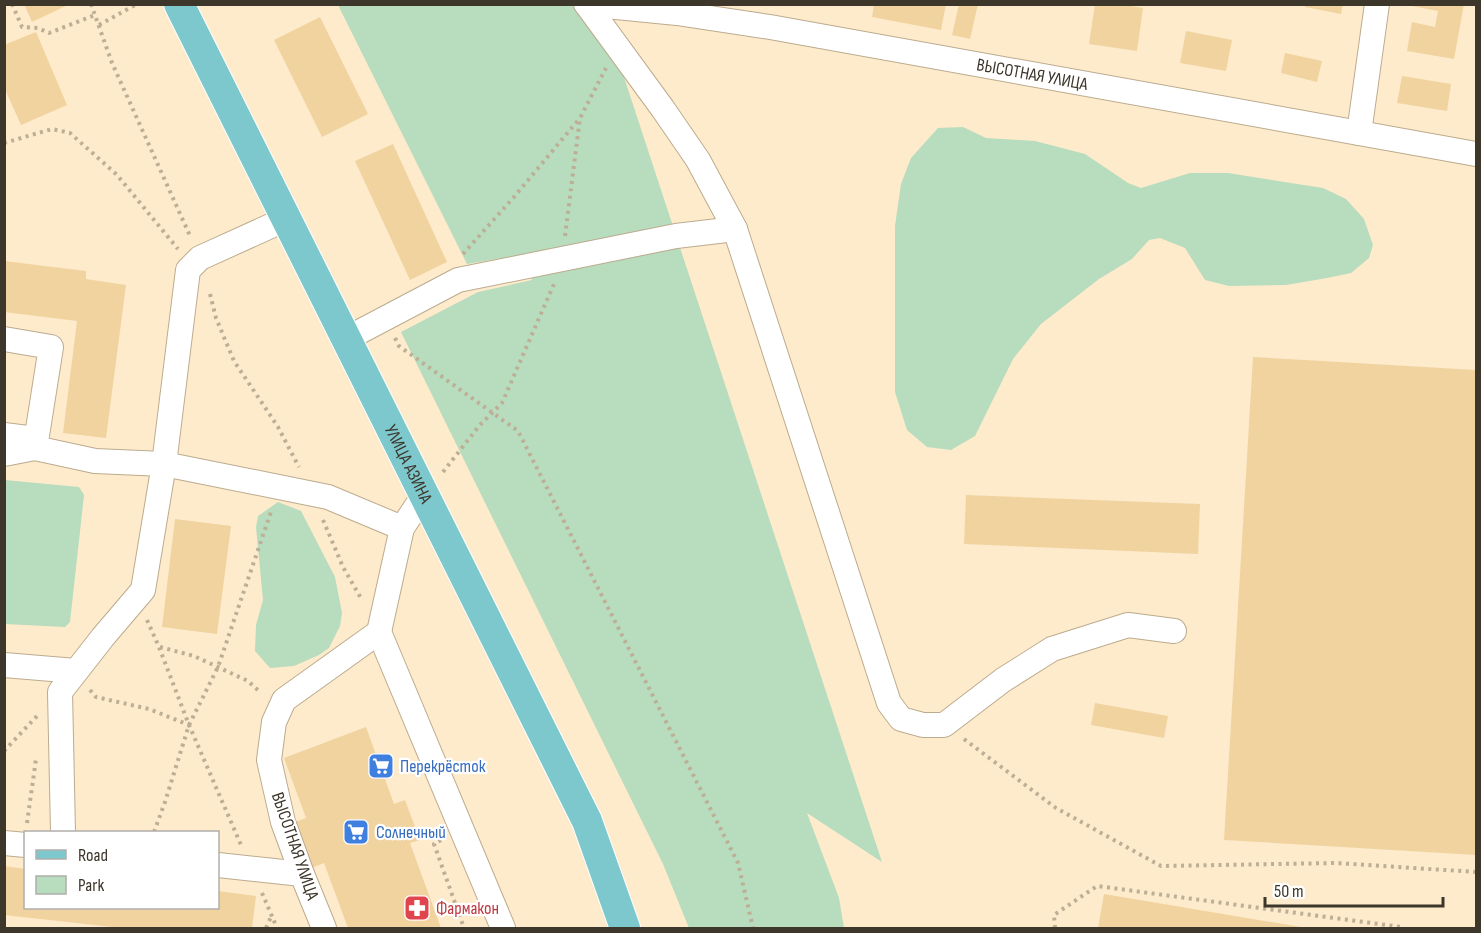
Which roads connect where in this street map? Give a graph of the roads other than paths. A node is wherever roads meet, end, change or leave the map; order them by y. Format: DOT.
graph roads {
  1 [pos="179,4"];
  2 [pos="586,4"];
  3 [pos="1377,4"];
  4 [pos="1359,133"];
  5 [pos="1476,154"];
  6 [pos="286,219"];
  7 [pos="735,229"];
  8 [pos="4,339"];
  9 [pos="346,339"];
  10 [pos="4,435"];
  11 [pos="36,443"];
  12 [pos="4,454"];
  13 [pos="164,464"];
  14 [pos="424,495"];
  15 [pos="402,528"];
  16 [pos="379,632"];
  17 [pos="1174,632"];
  18 [pos="4,665"];
  19 [pos="76,671"];
  20 [pos="63,831"];
  21 [pos="4,843"];
  22 [pos="24,845"];
  23 [pos="219,865"];
  24 [pos="302,874"];
  25 [pos="324,928"];
  26 [pos="503,928"];
  27 [pos="626,928"];
  1 -- 6 [label="main road, УЛИЦА АЗИНА"];
  2 -- 4 [label="street, ВЫСОТНАЯ УЛИЦА"];
  2 -- 7 [label="street"];
  3 -- 4 [label="street"];
  4 -- 5 [label="street, ВЫСОТНАЯ УЛИЦА"];
  6 -- 9 [label="main road, УЛИЦА АЗИНА"];
  6 -- 13 [label="street"];
  7 -- 9 [label="street"];
  7 -- 17 [label="street"];
  8 -- 11 [label="street"];
  9 -- 14 [label="main road, УЛИЦА АЗИНА"];
  10 -- 11 [label="street"];
  11 -- 12 [label="street"];
  11 -- 13 [label="street"];
  13 -- 15 [label="street"];
  13 -- 19 [label="street"];
  14 -- 15 [label="street"];
  14 -- 27 [label="main road, УЛИЦА АЗИНА"];
  15 -- 16 [label="street"];
  16 -- 24 [label="street, ВЫСОТНАЯ УЛИЦА"];
  16 -- 26 [label="street"];
  18 -- 19 [label="street"];
  19 -- 20 [label="street"];
  21 -- 22 [label="street"];
  23 -- 24 [label="street"];
  24 -- 25 [label="street, ВЫСОТНАЯ УЛИЦА"];
}
